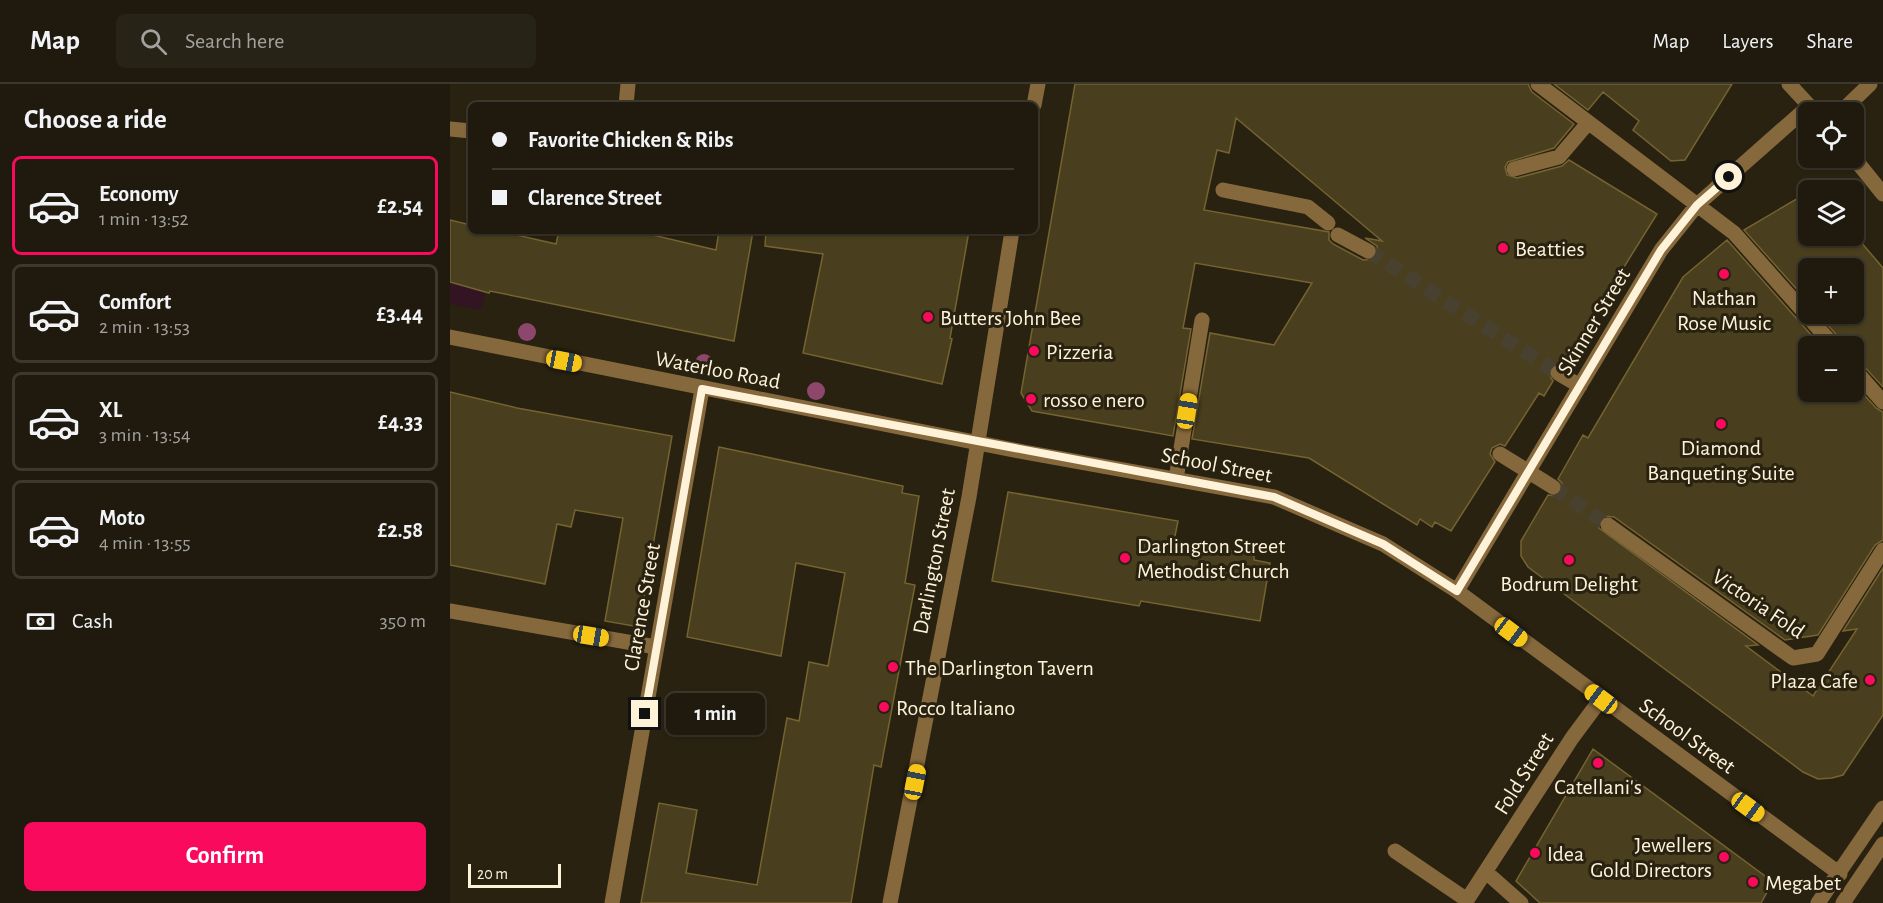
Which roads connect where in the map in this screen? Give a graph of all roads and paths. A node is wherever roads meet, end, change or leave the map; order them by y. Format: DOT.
graph roads {
  1 [pos="628,84"];
  2 [pos="1038,84"];
  3 [pos="1538,84"];
  4 [pos="1789,84"];
  5 [pos="1870,84"];
  6 [pos="626,102"];
  7 [pos="1035,102"];
  8 [pos="1806,102"];
  9 [pos="1851,102"];
  10 [pos="1798,121"];
  11 [pos="1588,123"];
  12 [pos="450,129"];
  13 [pos="468,131"];
  14 [pos="1862,168"];
  15 [pos="1514,169"];
  16 [pos="1223,190"];
  17 [pos="1883,194"];
  18 [pos="1697,205"];
  19 [pos="1012,234"];
  20 [pos="1361,247"];
  21 [pos="1202,320"];
  22 [pos="1825,336"];
  23 [pos="450,337"];
  24 [pos="1558,373"];
  25 [pos="1864,380"];
  26 [pos="1580,386"];
  27 [pos="702,389"];
  28 [pos="1883,402"];
  29 [pos="977,442"];
  30 [pos="1500,454"];
  31 [pos="1529,471"];
  32 [pos="1176,479"];
  33 [pos="1553,487"];
  34 [pos="1608,525"];
  35 [pos="1883,549"];
  36 [pos="1457,591"];
  37 [pos="450,611"];
  38 [pos="656,647"];
  39 [pos="1601,699"];
  40 [pos="1883,808"];
  41 [pos="1883,844"];
  42 [pos="1395,851"];
  43 [pos="1486,872"];
  44 [pos="1840,874"];
  45 [pos="1466,901"];
  46 [pos="892,902"];
  47 [pos="612,903"];
  48 [pos="1521,903"];
  49 [pos="1818,903"];
  50 [pos="1843,903"];
  1 -- 6 [label="street"];
  2 -- 7 [label="street"];
  3 -- 11 [label="street"];
  4 -- 8 [label="street"];
  5 -- 9 [label="street"];
  10 -- 18 [label="street, Skinner Street"];
  11 -- 15 [label="street"];
  11 -- 18 [label="street"];
  12 -- 13 [label="street"];
  14 -- 17 [label="street"];
  16 -- 20 [label="street"];
  18 -- 22 [label="street"];
  18 -- 26 [label="street, Skinner Street"];
  19 -- 29 [label="street, Darlington Street"];
  21 -- 32 [label="street"];
  23 -- 27 [label="street, Waterloo Road"];
  24 -- 26 [label="street"];
  25 -- 28 [label="street"];
  26 -- 31 [label="street, Skinner Street"];
  27 -- 29 [label="street, Waterloo Road"];
  27 -- 38 [label="street, Clarence Street"];
  29 -- 32 [label="street, School Street"];
  29 -- 46 [label="street, Darlington Street"];
  30 -- 31 [label="street"];
  31 -- 33 [label="street"];
  31 -- 36 [label="street, Skinner Street"];
  32 -- 36 [label="street, School Street"];
  34 -- 35 [label="street, Victoria Fold"];
  36 -- 39 [label="street, School Street"];
  37 -- 38 [label="street"];
  38 -- 47 [label="street, Clarence Street"];
  39 -- 43 [label="street, Fold Street"];
  39 -- 44 [label="street, School Street"];
  40 -- 44 [label="street"];
  41 -- 50 [label="street"];
  42 -- 45 [label="street"];
  43 -- 45 [label="street, Fold Street"];
  43 -- 48 [label="street"];
  44 -- 49 [label="street"];
}
